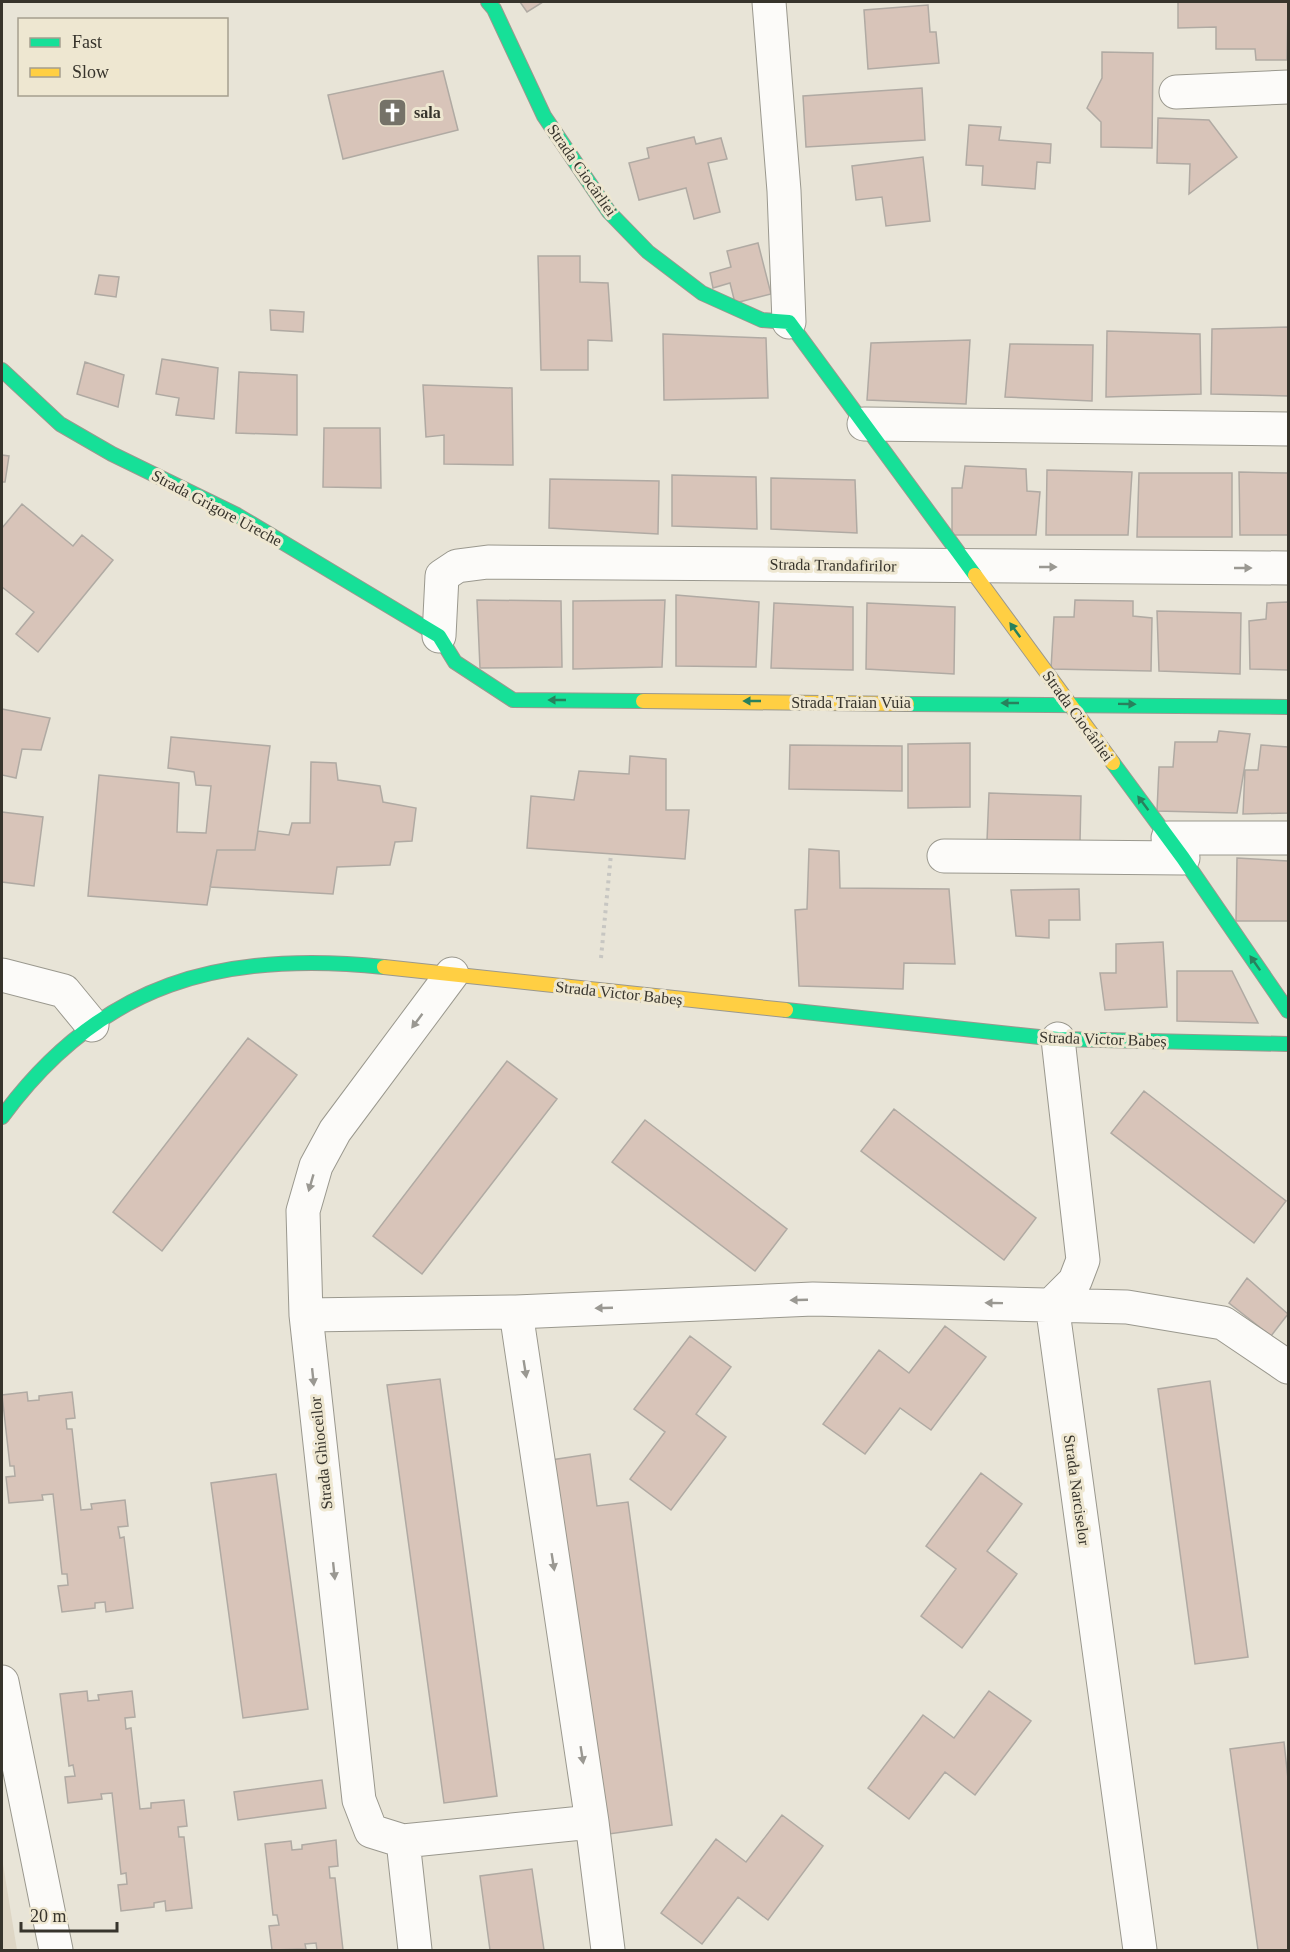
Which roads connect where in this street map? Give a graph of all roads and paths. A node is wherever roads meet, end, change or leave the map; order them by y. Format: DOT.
graph roads {
  1 [pos="488,2"];
  2 [pos="769,2"];
  3 [pos="1288,87"];
  4 [pos="1176,92"];
  5 [pos="789,322"];
  6 [pos="2,370"];
  7 [pos="864,424"];
  8 [pos="1288,429"];
  9 [pos="969,567"];
  10 [pos="1288,568"];
  11 [pos="439,636"];
  12 [pos="1068,703"];
  13 [pos="1288,707"];
  14 [pos="1288,838"];
  15 [pos="1175,848"];
  16 [pos="611,854"];
  17 [pos="944,856"];
  18 [pos="601,959"];
  19 [pos="2,975"];
  20 [pos="452,975"];
  21 [pos="1288,1011"];
  22 [pos="92,1025"];
  23 [pos="1058,1039"];
  24 [pos="1288,1044"];
  25 [pos="2,1117"];
  26 [pos="1052,1304"];
  27 [pos="516,1312"];
  28 [pos="306,1315"];
  29 [pos="1288,1367"];
  30 [pos="2,1682"];
  31 [pos="592,1822"];
  32 [pos="403,1841"];
  33 [pos="56,1950"];
  34 [pos="415,1950"];
  35 [pos="608,1950"];
  36 [pos="1133,1950"];
  1 -- 5 [label="street, Strada Ciocârliei"];
  2 -- 5 [label="street"];
  3 -- 4 [label="street"];
  5 -- 7 [label="street, Strada Ciocârliei"];
  6 -- 11 [label="street, Strada Grigore Ureche"];
  7 -- 8 [label="street"];
  7 -- 9 [label="street, Strada Ciocârliei"];
  9 -- 10 [label="street, Strada Trandafirilor, one-way"];
  9 -- 11 [label="street, Strada Trandafirilor"];
  12 -- 9 [label="street, Strada Ciocârliei, one-way"];
  12 -- 11 [label="street, Strada Traian Vuia, one-way"];
  12 -- 13 [label="street, Strada Traian Vuia, one-way"];
  15 -- 12 [label="street, Strada Ciocârliei, one-way"];
  14 -- 15 [label="street"];
  15 -- 17 [label="street"];
  21 -- 15 [label="street, Strada Ciocârliei, one-way"];
  16 -- 18 [label="path"];
  19 -- 22 [label="street"];
  20 -- 22 [label="street, Strada Victor Babeș"];
  20 -- 23 [label="street, Strada Victor Babeș"];
  20 -- 28 [label="street, Strada Ghioceilor, one-way"];
  22 -- 25 [label="street, Strada Victor Babeș"];
  23 -- 24 [label="street, Strada Victor Babeș"];
  23 -- 26 [label="street"];
  26 -- 27 [label="street, one-way"];
  26 -- 29 [label="street"];
  26 -- 36 [label="street, Strada Narciselor"];
  27 -- 28 [label="street"];
  27 -- 31 [label="street, one-way"];
  28 -- 32 [label="street, Strada Ghioceilor, one-way"];
  30 -- 33 [label="street"];
  31 -- 32 [label="street"];
  31 -- 35 [label="street"];
  32 -- 34 [label="street"];
}
